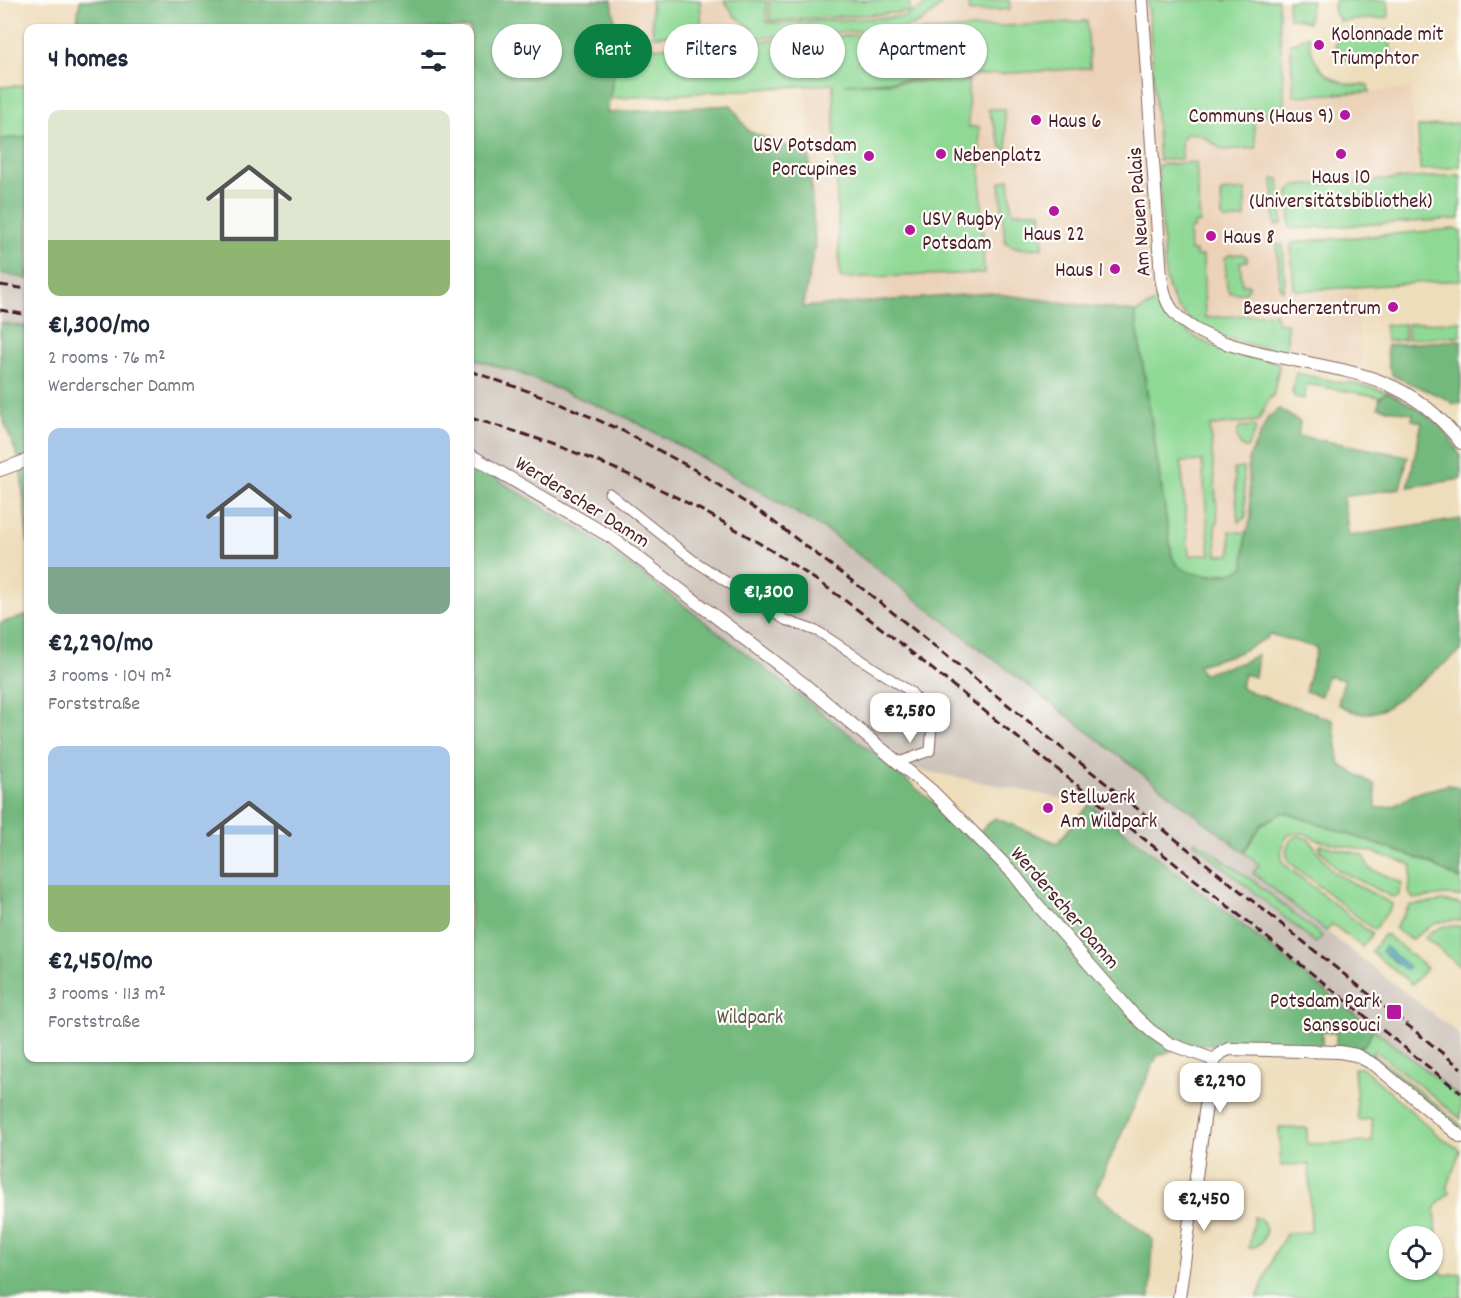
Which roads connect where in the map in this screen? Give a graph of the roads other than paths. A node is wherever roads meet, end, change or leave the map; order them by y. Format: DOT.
graph roads {
  1 [pos="1142,0"];
  2 [pos="1461,442"];
  3 [pos="474,457"];
  4 [pos="24,461"];
  5 [pos="0,470"];
  6 [pos="609,493"];
  7 [pos="899,762"];
  8 [pos="1215,1060"];
  9 [pos="1461,1137"];
  10 [pos="1179,1298"];
  1 -- 2 [label="street, Am Neuen Palais"];
  3 -- 7 [label="street, Werderscher Damm"];
  4 -- 5 [label="street"];
  6 -- 7 [label="street, Werderscher Damm"];
  7 -- 8 [label="street, Werderscher Damm"];
  8 -- 9 [label="street"];
  8 -- 10 [label="street"];
}
